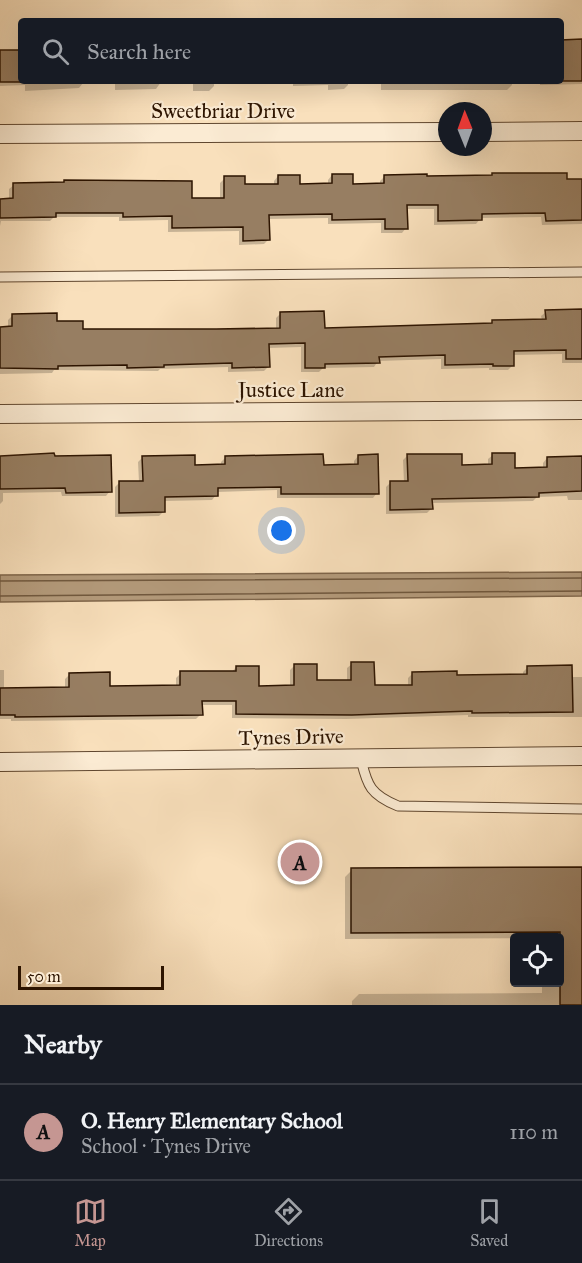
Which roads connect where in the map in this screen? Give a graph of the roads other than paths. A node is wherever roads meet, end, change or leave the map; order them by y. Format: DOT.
graph roads {
  1 [pos="582,131"];
  2 [pos="438,132"];
  3 [pos="492,132"];
  4 [pos="0,134"];
  5 [pos="582,272"];
  6 [pos="0,277"];
  7 [pos="582,410"];
  8 [pos="0,414"];
  9 [pos="582,756"];
  10 [pos="361,759"];
  11 [pos="0,762"];
  12 [pos="582,809"];
  1 -- 3 [label="street"];
  2 -- 4 [label="street, Sweetbriar Drive"];
  5 -- 6 [label="lane"];
  7 -- 8 [label="street, Justice Lane"];
  9 -- 10 [label="street, Tynes Drive"];
  10 -- 11 [label="street, Tynes Drive"];
  10 -- 12 [label="lane"];
}
